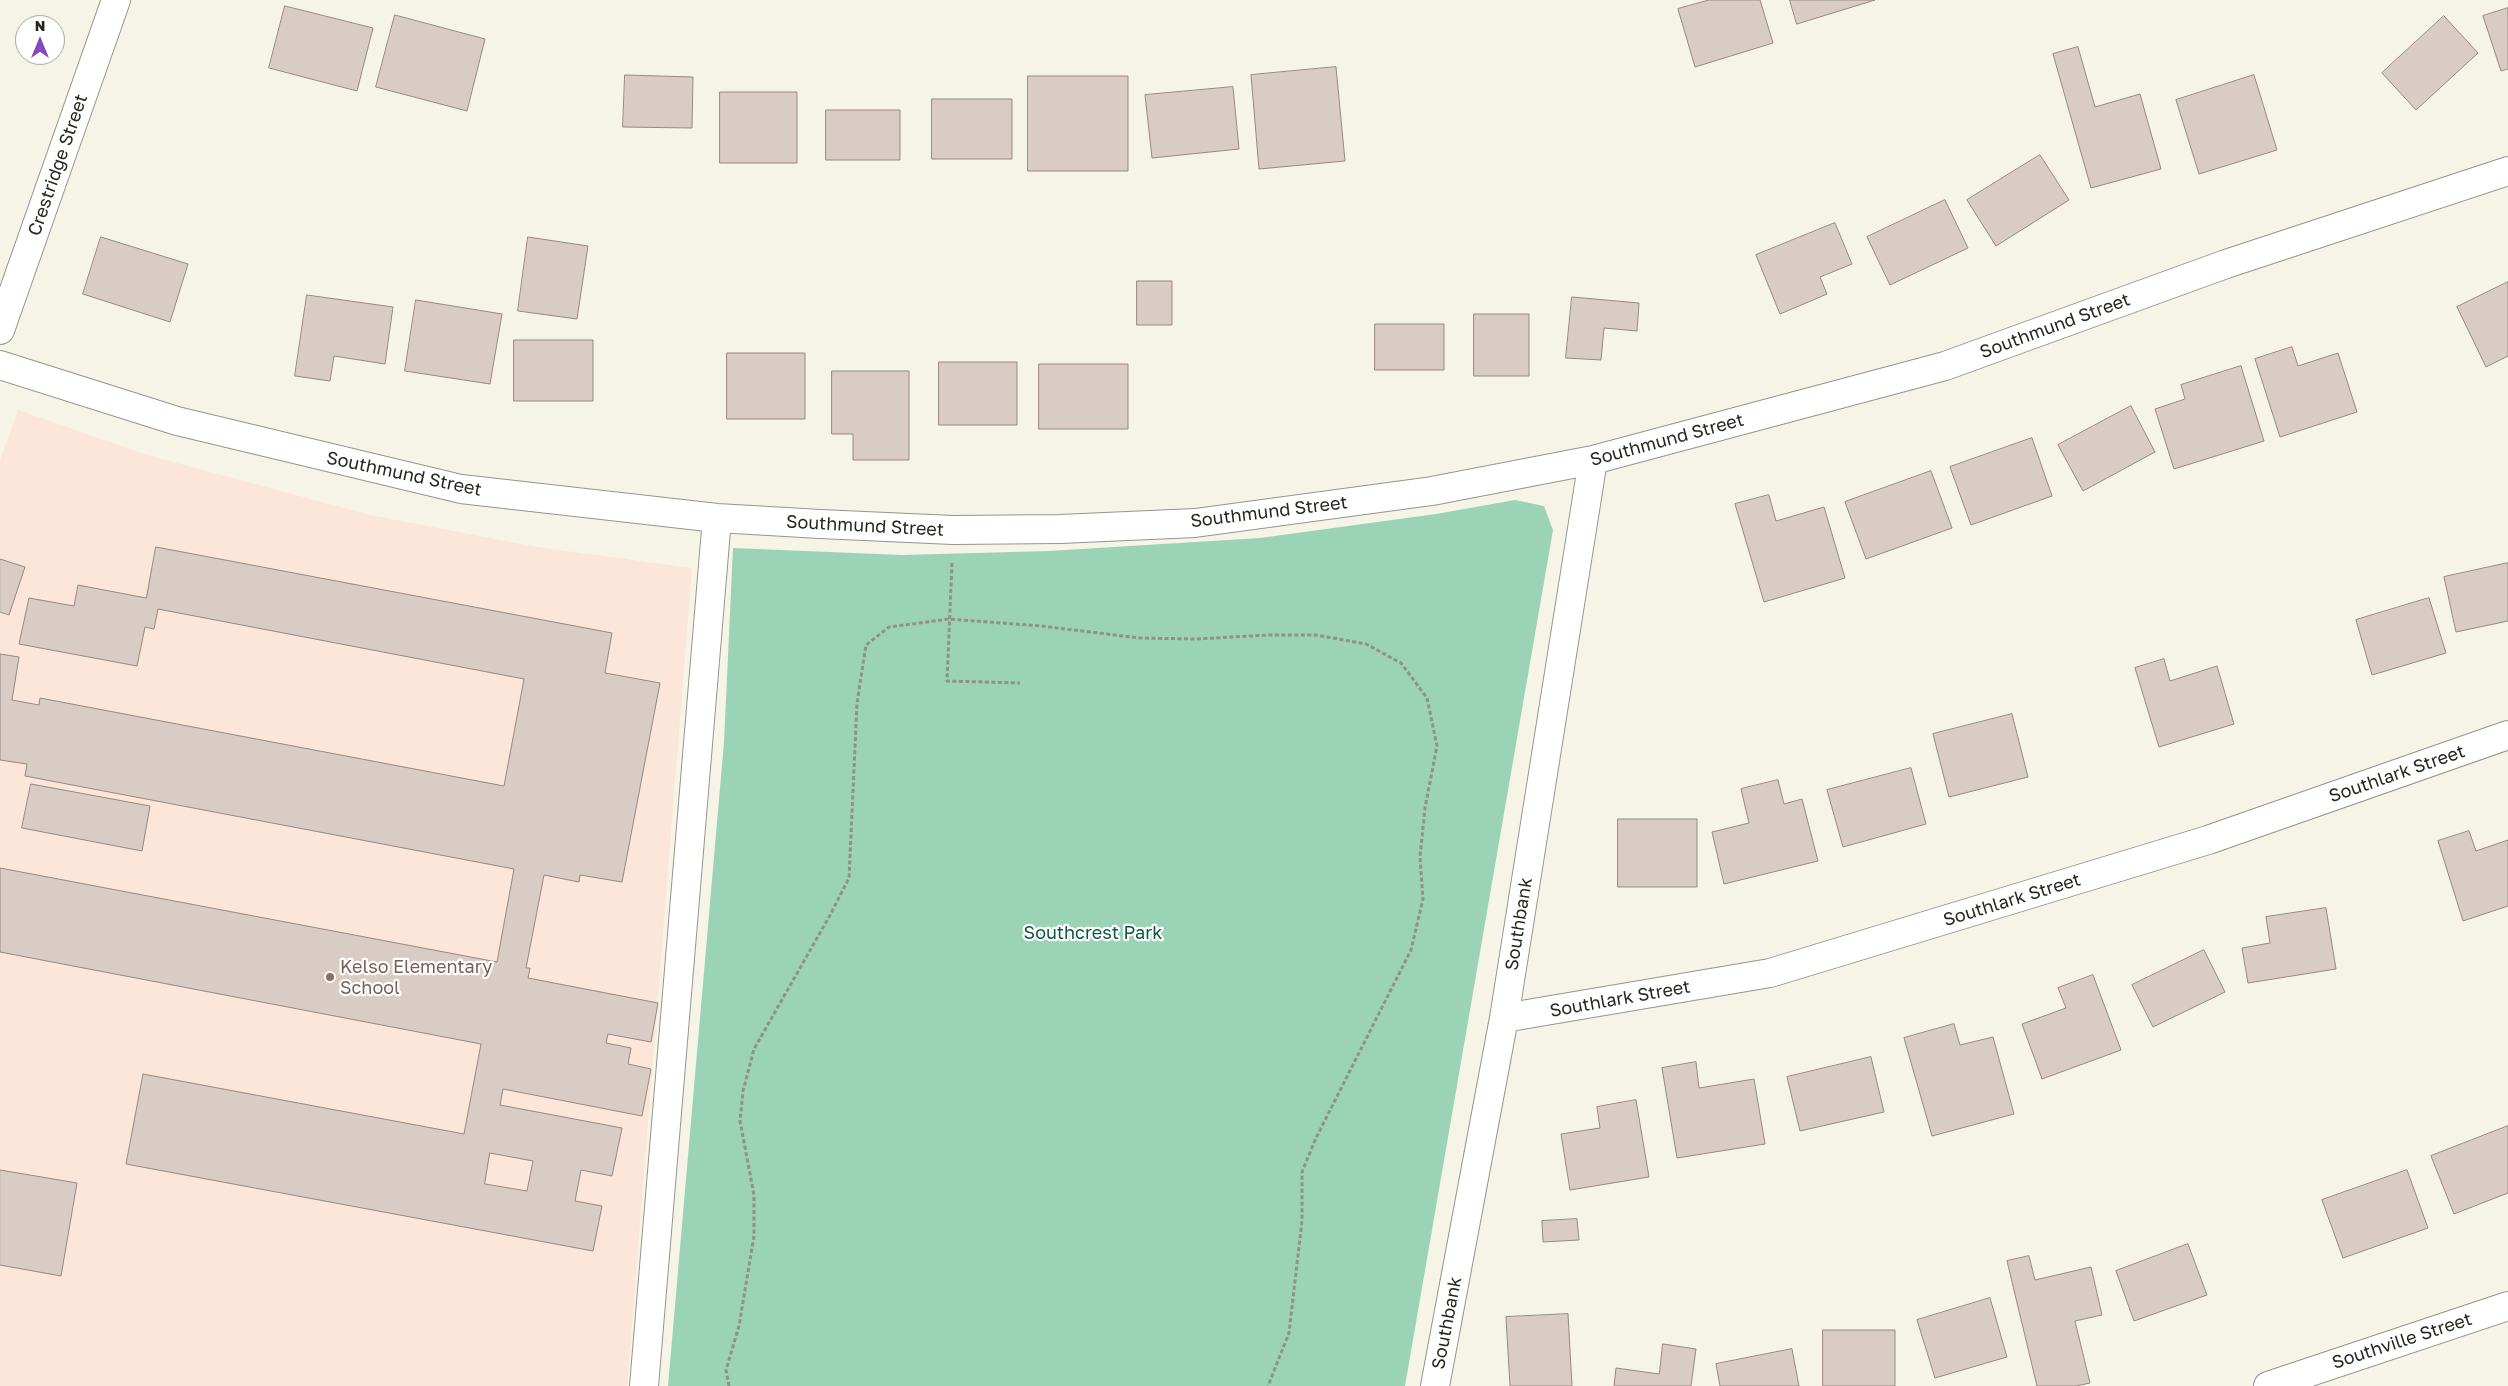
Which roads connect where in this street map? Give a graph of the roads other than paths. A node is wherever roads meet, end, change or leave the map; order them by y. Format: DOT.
graph roads {
  1 [pos="116,0"];
  2 [pos="2508,171"];
  3 [pos="0,330"];
  4 [pos="0,365"];
  5 [pos="1593,460"];
  6 [pos="717,518"];
  7 [pos="2508,735"];
  8 [pos="1504,1018"];
  9 [pos="2508,1306"];
  10 [pos="644,1386"];
  11 [pos="1435,1386"];
  12 [pos="2268,1386"];
  1 -- 3 [label="street, Crestridge Street"];
  2 -- 5 [label="street, Southmund Street"];
  4 -- 6 [label="street, Southmund Street"];
  5 -- 6 [label="street, Southmund Street"];
  5 -- 8 [label="street, Southbank"];
  6 -- 10 [label="street"];
  7 -- 8 [label="street, Southlark Street"];
  8 -- 11 [label="street, Southbank"];
  9 -- 12 [label="street, Southville Street"];
}
